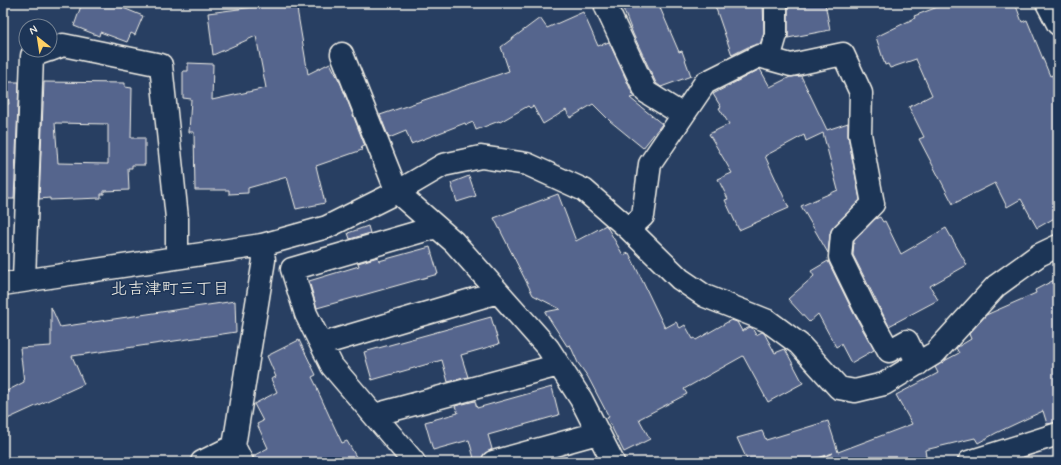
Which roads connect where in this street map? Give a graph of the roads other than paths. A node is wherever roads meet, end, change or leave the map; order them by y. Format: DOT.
graph roads {
  1 [pos="776,3"];
  2 [pos="1047,3"];
  3 [pos="606,7"];
  4 [pos="1058,24"];
  5 [pos="58,47"];
  6 [pos="342,54"];
  7 [pos="32,58"];
  8 [pos="769,59"];
  9 [pos="683,115"];
  10 [pos="397,192"];
  11 [pos="436,227"];
  12 [pos="629,229"];
  13 [pos="262,245"];
  14 [pos="1058,246"];
  15 [pos="177,257"];
  16 [pos="24,280"];
  17 [pos="3,284"];
  18 [pos="498,292"];
  19 [pos="322,344"];
  20 [pos="918,364"];
  21 [pos="559,365"];
  22 [pos="374,415"];
  23 [pos="598,433"];
  24 [pos="1058,434"];
  25 [pos="238,454"];
  26 [pos="202,462"];
  27 [pos="414,462"];
  28 [pos="493,462"];
  29 [pos="613,462"];
  30 [pos="969,462"];
  1 -- 8 [label="street"];
  2 -- 4 [label="street"];
  3 -- 9 [label="street"];
  5 -- 15 [label="street"];
  6 -- 10 [label="street"];
  7 -- 16 [label="street"];
  8 -- 9 [label="street"];
  8 -- 20 [label="street"];
  9 -- 12 [label="street"];
  10 -- 11 [label="street"];
  10 -- 12 [label="street"];
  10 -- 13 [label="street"];
  11 -- 18 [label="street"];
  11 -- 19 [label="street"];
  12 -- 20 [label="street"];
  13 -- 15 [label="street"];
  13 -- 25 [label="street"];
  14 -- 20 [label="street"];
  15 -- 16 [label="street"];
  16 -- 17 [label="street"];
  18 -- 19 [label="street"];
  18 -- 21 [label="street"];
  19 -- 22 [label="street"];
  21 -- 22 [label="street"];
  21 -- 23 [label="street"];
  22 -- 27 [label="street"];
  23 -- 28 [label="street"];
  23 -- 29 [label="street"];
  24 -- 30 [label="street"];
  25 -- 26 [label="street"];
}
